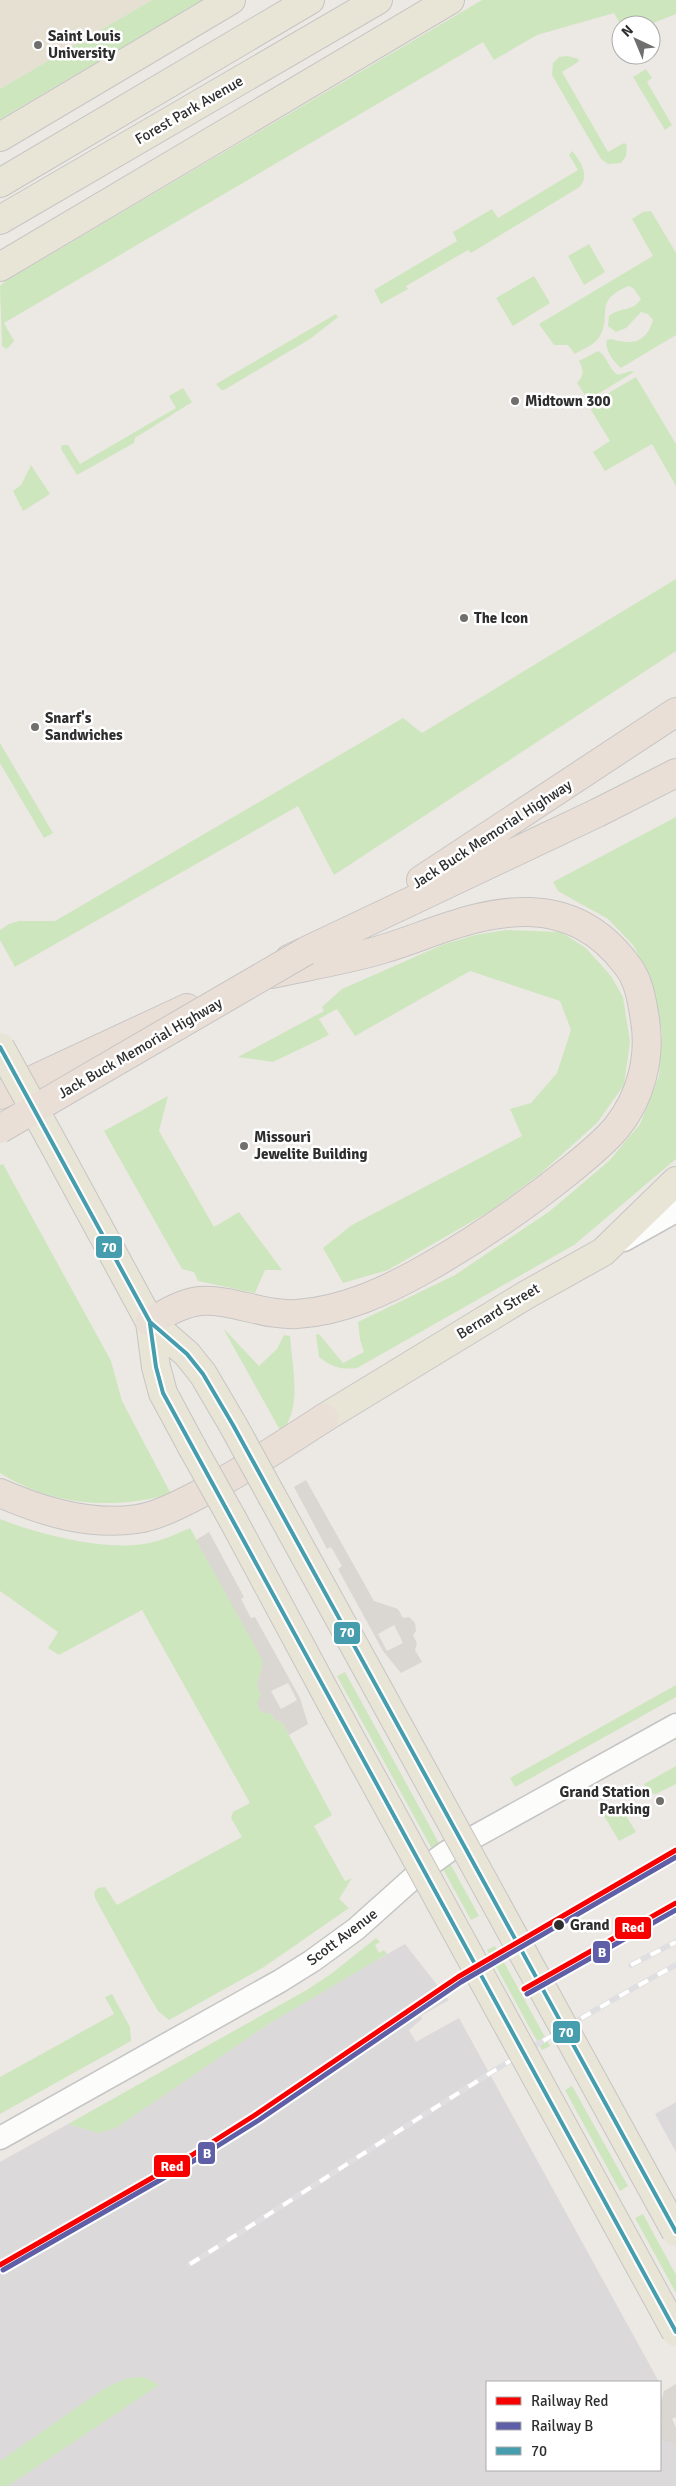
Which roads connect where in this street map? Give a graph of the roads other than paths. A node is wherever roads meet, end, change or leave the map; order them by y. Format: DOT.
graph roads {
  1 [pos="231,0"];
  2 [pos="310,0"];
  3 [pos="378,0"];
  4 [pos="450,0"];
  5 [pos="0,137"];
  6 [pos="0,182"];
  7 [pos="0,220"];
  8 [pos="0,266"];
  9 [pos="676,698"];
  10 [pos="676,712"];
  11 [pos="640,737"];
  12 [pos="676,772"];
  13 [pos="247,979"];
  14 [pos="0,1047"];
  15 [pos="0,1095"];
  16 [pos="0,1129"];
  17 [pos="676,1182"];
  18 [pos="676,1211"];
  19 [pos="603,1252"];
  20 [pos="150,1322"];
  21 [pos="324,1418"];
  22 [pos="0,1493"];
  23 [pos="676,1725"];
  24 [pos="0,2138"];
  25 [pos="676,2232"];
  26 [pos="676,2332"];
  1 -- 5 [label="main road"];
  2 -- 6 [label="main road"];
  3 -- 7 [label="main road, Forest Park Avenue"];
  4 -- 8 [label="main road"];
  9 -- 11 [label="highway"];
  10 -- 11 [label="highway, Jack Buck Memorial Highway"];
  11 -- 16 [label="highway, Jack Buck Memorial Highway, bridge"];
  12 -- 13 [label="highway, Jack Buck Memorial Highway"];
  13 -- 15 [label="highway, Jack Buck Memorial Highway"];
  13 -- 20 [label="highway"];
  14 -- 20 [label="main road, bridge"];
  17 -- 19 [label="main road"];
  18 -- 19 [label="street, Bernard Street"];
  19 -- 21 [label="main road, Bernard Street"];
  20 -- 25 [label="main road, bridge"];
  20 -- 26 [label="main road, bridge"];
  21 -- 22 [label="highway"];
  23 -- 24 [label="street, Scott Avenue"];
}
